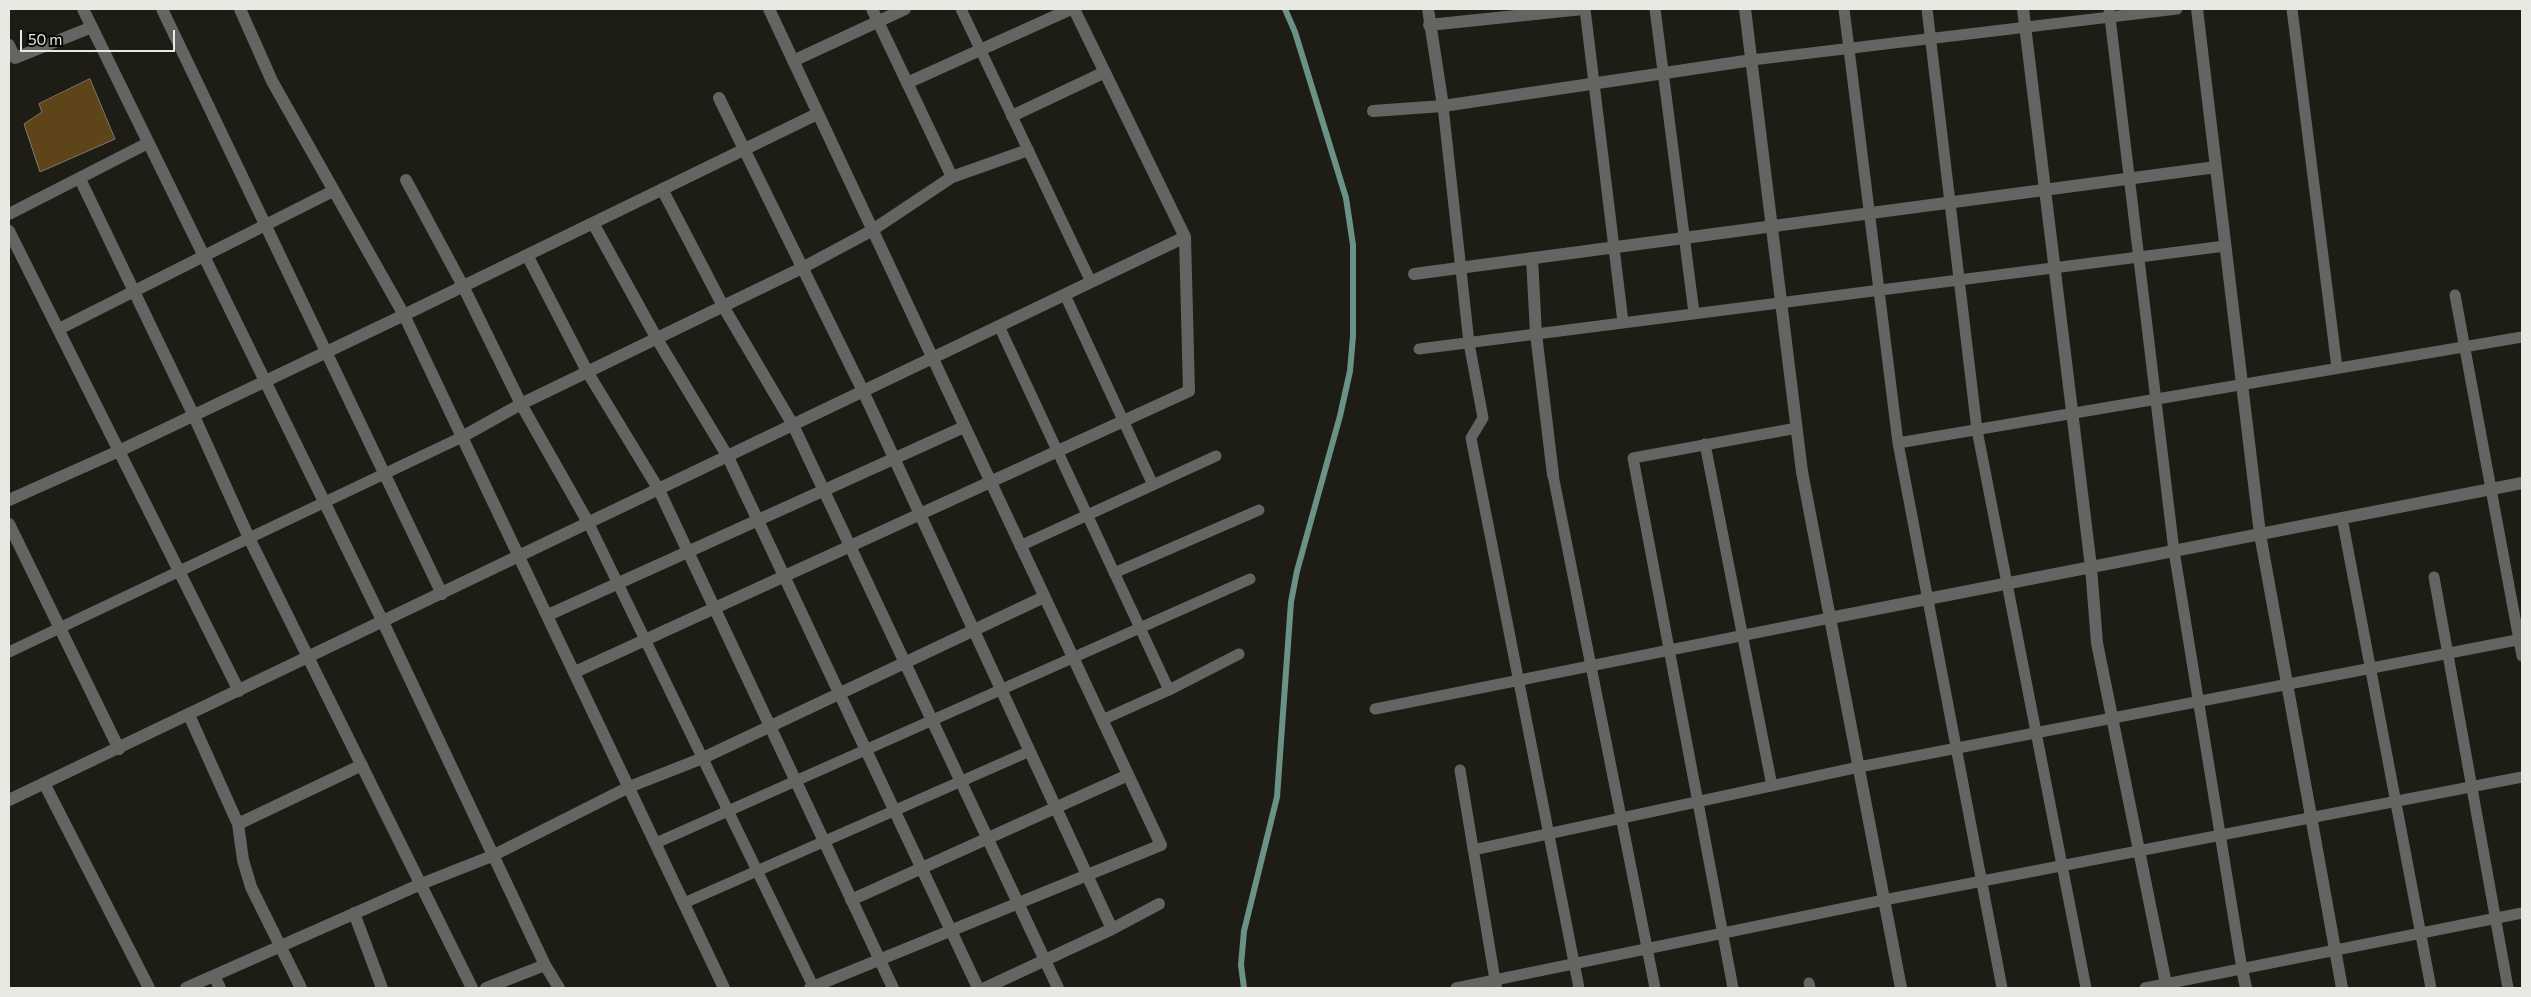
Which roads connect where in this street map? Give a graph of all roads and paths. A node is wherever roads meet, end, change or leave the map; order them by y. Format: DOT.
graph roads {
  1 [pos="83,9"];
  2 [pos="162,9"];
  3 [pos="240,9"];
  4 [pos="769,9"];
  5 [pos="872,9"];
  6 [pos="905,9"];
  7 [pos="961,9"];
  8 [pos="1072,9"];
  9 [pos="1428,9"];
  10 [pos="1584,9"];
  11 [pos="1656,9"];
  12 [pos="1745,9"];
  13 [pos="1844,9"];
  14 [pos="1927,9"];
  15 [pos="2023,9"];
  16 [pos="2177,9"];
  17 [pos="2197,9"];
  18 [pos="2292,9"];
  19 [pos="2109,13"];
  20 [pos="878,21"];
  21 [pos="1429,25"];
  22 [pos="92,27"];
  23 [pos="2025,27"];
  24 [pos="1931,38"];
  25 [pos="9,46"];
  26 [pos="1849,49"];
  27 [pos="980,50"];
  28 [pos="1752,60"];
  29 [pos="793,61"];
  30 [pos="1105,72"];
  31 [pos="1664,74"];
  32 [pos="907,83"];
  33 [pos="1594,84"];
  34 [pos="719,98"];
  35 [pos="1443,106"];
  36 [pos="1373,111"];
  37 [pos="817,114"];
  38 [pos="1012,116"];
  39 [pos="148,143"];
  40 [pos="744,149"];
  41 [pos="1028,150"];
  42 [pos="2216,167"];
  43 [pos="952,177"];
  44 [pos="80,179"];
  45 [pos="2129,179"];
  46 [pos="406,180"];
  47 [pos="662,189"];
  48 [pos="2044,190"];
  49 [pos="333,191"];
  50 [pos="1950,203"];
  51 [pos="1870,213"];
  52 [pos="9,214"];
  53 [pos="593,223"];
  54 [pos="266,226"];
  55 [pos="1772,226"];
  56 [pos="9,231"];
  57 [pos="872,231"];
  58 [pos="1185,237"];
  59 [pos="1684,238"];
  60 [pos="2225,246"];
  61 [pos="1614,248"];
  62 [pos="527,255"];
  63 [pos="204,256"];
  64 [pos="1532,258"];
  65 [pos="2139,258"];
  66 [pos="802,268"];
  67 [pos="1461,268"];
  68 [pos="2054,268"];
  69 [pos="1414,274"];
  70 [pos="1959,280"];
  71 [pos="1091,282"];
  72 [pos="463,286"];
  73 [pos="1879,290"];
  74 [pos="134,291"];
  75 [pos="1065,295"];
  76 [pos="2455,295"];
  77 [pos="1781,303"];
  78 [pos="723,306"];
  79 [pos="1694,313"];
  80 [pos="404,315"];
  81 [pos="1623,322"];
  82 [pos="999,326"];
  83 [pos="59,329"];
  84 [pos="1536,334"];
  85 [pos="2522,337"];
  86 [pos="657,339"];
  87 [pos="1469,343"];
  88 [pos="2464,347"];
  89 [pos="1419,349"];
  90 [pos="326,352"];
  91 [pos="931,359"];
  92 [pos="2337,368"];
  93 [pos="588,373"];
  94 [pos="264,380"];
  95 [pos="2241,385"];
  96 [pos="864,392"];
  97 [pos="2155,399"];
  98 [pos="521,404"];
  99 [pos="193,414"];
  100 [pos="2072,414"];
  101 [pos="1124,421"];
  102 [pos="793,425"];
  103 [pos="964,427"];
  104 [pos="1796,428"];
  105 [pos="1977,430"];
  106 [pos="462,437"];
  107 [pos="1898,443"];
  108 [pos="1705,444"];
  109 [pos="119,451"];
  110 [pos="1057,451"];
  111 [pos="1216,456"];
  112 [pos="728,457"];
  113 [pos="894,458"];
  114 [pos="385,474"];
  115 [pos="1553,475"];
  116 [pos="990,482"];
  117 [pos="2522,484"];
  118 [pos="1153,485"];
  119 [pos="658,490"];
  120 [pos="824,490"];
  121 [pos="2491,490"];
  122 [pos="9,500"];
  123 [pos="324,503"];
  124 [pos="1259,510"];
  125 [pos="920,514"];
  126 [pos="1087,515"];
  127 [pos="2342,518"];
  128 [pos="758,520"];
  129 [pos="9,524"];
  130 [pos="588,524"];
  131 [pos="2260,534"];
  132 [pos="249,538"];
  133 [pos="850,546"];
  134 [pos="1020,546"];
  135 [pos="2174,551"];
  136 [pos="688,552"];
  137 [pos="520,556"];
  138 [pos="2090,567"];
  139 [pos="180,571"];
  140 [pos="1114,573"];
  141 [pos="784,576"];
  142 [pos="2434,577"];
  143 [pos="1250,579"];
  144 [pos="2007,583"];
  145 [pos="618,584"];
  146 [pos="442,594"];
  147 [pos="1044,597"];
  148 [pos="1928,599"];
  149 [pos="714,608"];
  150 [pos="548,615"];
  151 [pos="1830,618"];
  152 [pos="383,622"];
  153 [pos="60,628"];
  154 [pos="1140,628"];
  155 [pos="974,630"];
  156 [pos="1742,635"];
  157 [pos="2521,639"];
  158 [pos="645,640"];
  159 [pos="1670,650"];
  160 [pos="9,652"];
  161 [pos="2448,653"];
  162 [pos="1239,654"];
  163 [pos="2522,656"];
  164 [pos="310,657"];
  165 [pos="1072,658"];
  166 [pos="905,663"];
  167 [pos="1591,666"];
  168 [pos="2371,668"];
  169 [pos="575,672"];
  170 [pos="1518,680"];
  171 [pos="2287,684"];
  172 [pos="1001,689"];
  173 [pos="1169,690"];
  174 [pos="239,691"];
  175 [pos="839,694"];
  176 [pos="2198,702"];
  177 [pos="1375,709"];
  178 [pos="189,716"];
  179 [pos="2112,718"];
  180 [pos="932,720"];
  181 [pos="1102,720"];
  182 [pos="769,726"];
  183 [pos="2036,733"];
  184 [pos="1956,748"];
  185 [pos="119,749"];
  186 [pos="866,750"];
  187 [pos="1030,751"];
  188 [pos="702,758"];
  189 [pos="362,765"];
  190 [pos="1859,767"];
  191 [pos="1460,770"];
  192 [pos="1128,775"];
  193 [pos="2522,777"];
  194 [pos="795,781"];
  195 [pos="961,782"];
  196 [pos="45,785"];
  197 [pos="1772,786"];
  198 [pos="629,787"];
  199 [pos="2472,787"];
  200 [pos="9,800"];
  201 [pos="1698,802"];
  202 [pos="2396,802"];
  203 [pos="1056,807"];
  204 [pos="894,810"];
  205 [pos="728,811"];
  206 [pos="1622,818"];
  207 [pos="2311,818"];
  208 [pos="238,824"];
  209 [pos="1548,834"];
  210 [pos="2220,835"];
  211 [pos="987,838"];
  212 [pos="824,842"];
  213 [pos="656,843"];
  214 [pos="1473,850"];
  215 [pos="2139,851"];
  216 [pos="492,856"];
  217 [pos="2062,866"];
  218 [pos="921,869"];
  219 [pos="757,871"];
  220 [pos="1088,876"];
  221 [pos="1981,881"];
  222 [pos="421,884"];
  223 [pos="851,900"];
  224 [pos="1884,900"];
  225 [pos="684,903"];
  226 [pos="1018,904"];
  227 [pos="1159,904"];
  228 [pos="354,913"];
  229 [pos="2522,913"];
  230 [pos="2496,918"];
  231 [pos="1112,929"];
  232 [pos="950,931"];
  233 [pos="1723,933"];
  234 [pos="2421,933"];
  235 [pos="281,946"];
  236 [pos="1648,949"];
  237 [pos="2335,950"];
  238 [pos="879,960"];
  239 [pos="1045,960"];
  240 [pos="1574,964"];
  241 [pos="545,965"];
  242 [pos="2242,969"];
  243 [pos="214,976"];
  244 [pos="1496,984"];
  245 [pos="2166,986"];
  246 [pos="149,988"];
  247 [pos="186,988"];
  248 [pos="220,988"];
  249 [pos="301,988"];
  250 [pos="382,988"];
  251 [pos="472,988"];
  252 [pos="486,988"];
  253 [pos="559,988"];
  254 [pos="724,988"];
  255 [pos="813,988"];
  256 [pos="893,988"];
  257 [pos="978,988"];
  258 [pos="985,988"];
  259 [pos="1058,988"];
  260 [pos="1456,988"];
  261 [pos="1578,988"];
  262 [pos="1656,988"];
  263 [pos="1733,988"];
  264 [pos="1901,988"];
  265 [pos="2002,988"];
  266 [pos="2086,988"];
  267 [pos="2145,988"];
  268 [pos="2246,988"];
  269 [pos="2342,988"];
  270 [pos="2431,988"];
  271 [pos="2508,988"];
  1 -- 22 [label="street"];
  2 -- 54 [label="street"];
  3 -- 49 [label="street"];
  4 -- 29 [label="street"];
  5 -- 20 [label="street"];
  6 -- 20 [label="street"];
  7 -- 27 [label="lane"];
  8 -- 27 [label="street"];
  8 -- 30 [label="street"];
  9 -- 21 [label="street"];
  10 -- 21 [label="street"];
  10 -- 33 [label="lane"];
  11 -- 31 [label="lane"];
  12 -- 28 [label="street"];
  13 -- 26 [label="lane"];
  14 -- 24 [label="lane"];
  15 -- 23 [label="street"];
  16 -- 19 [label="lane"];
  17 -- 42 [label="street"];
  18 -- 92 [label="lane"];
  19 -- 23 [label="lane"];
  19 -- 45 [label="lane"];
  20 -- 29 [label="street"];
  20 -- 32 [label="street"];
  21 -- 35 [label="street"];
  22 -- 25 [label="street"];
  22 -- 39 [label="street"];
  23 -- 24 [label="lane"];
  23 -- 48 [label="street"];
  24 -- 26 [label="lane"];
  24 -- 50 [label="lane"];
  26 -- 28 [label="lane"];
  26 -- 51 [label="lane"];
  27 -- 32 [label="street"];
  27 -- 38 [label="lane"];
  28 -- 31 [label="street"];
  28 -- 55 [label="street"];
  29 -- 37 [label="street"];
  30 -- 38 [label="street"];
  30 -- 58 [label="street"];
  31 -- 33 [label="street"];
  31 -- 59 [label="lane"];
  32 -- 43 [label="street"];
  33 -- 35 [label="street"];
  33 -- 61 [label="lane"];
  34 -- 40 [label="street"];
  35 -- 36 [label="street"];
  35 -- 67 [label="lane"];
  37 -- 40 [label="street"];
  37 -- 57 [label="street"];
  38 -- 41 [label="lane"];
  39 -- 44 [label="street"];
  39 -- 63 [label="street"];
  40 -- 47 [label="street"];
  40 -- 66 [label="street"];
  41 -- 43 [label="street"];
  41 -- 71 [label="lane"];
  42 -- 45 [label="street"];
  42 -- 60 [label="street"];
  43 -- 57 [label="street"];
  44 -- 52 [label="street"];
  44 -- 74 [label="street"];
  45 -- 48 [label="street"];
  45 -- 65 [label="lane"];
  46 -- 72 [label="street"];
  47 -- 53 [label="street"];
  47 -- 78 [label="street"];
  48 -- 50 [label="street"];
  48 -- 68 [label="street"];
  49 -- 54 [label="street"];
  49 -- 80 [label="street"];
  50 -- 51 [label="street"];
  50 -- 70 [label="lane"];
  51 -- 55 [label="street"];
  51 -- 73 [label="lane"];
  53 -- 62 [label="street"];
  53 -- 86 [label="street"];
  54 -- 63 [label="street"];
  54 -- 90 [label="street"];
  55 -- 59 [label="street"];
  55 -- 77 [label="street"];
  56 -- 83 [label="street"];
  57 -- 66 [label="street"];
  57 -- 91 [label="street"];
  58 -- 71 [label="street"];
  58 -- 101 [label="street"];
  59 -- 61 [label="street"];
  59 -- 79 [label="lane"];
  60 -- 65 [label="lane"];
  60 -- 95 [label="street"];
  61 -- 64 [label="street"];
  61 -- 81 [label="lane"];
  62 -- 72 [label="street"];
  62 -- 93 [label="street"];
  63 -- 74 [label="street"];
  63 -- 94 [label="street"];
  64 -- 67 [label="street"];
  64 -- 84 [label="street"];
  65 -- 68 [label="lane"];
  65 -- 97 [label="lane"];
  66 -- 78 [label="street"];
  66 -- 96 [label="street"];
  67 -- 69 [label="street"];
  67 -- 87 [label="lane"];
  68 -- 70 [label="lane"];
  68 -- 100 [label="street"];
  70 -- 73 [label="lane"];
  70 -- 105 [label="lane"];
  71 -- 75 [label="street"];
  72 -- 80 [label="street"];
  72 -- 98 [label="street"];
  73 -- 77 [label="lane"];
  73 -- 107 [label="lane"];
  74 -- 83 [label="street"];
  74 -- 99 [label="street"];
  75 -- 82 [label="street"];
  75 -- 101 [label="lane"];
  76 -- 88 [label="lane"];
  77 -- 79 [label="lane"];
  77 -- 104 [label="street"];
  78 -- 86 [label="street"];
  78 -- 102 [label="street"];
  79 -- 81 [label="lane"];
  80 -- 90 [label="street"];
  80 -- 106 [label="street"];
  81 -- 84 [label="lane"];
  82 -- 91 [label="street"];
  82 -- 110 [label="lane"];
  83 -- 109 [label="street"];
  84 -- 87 [label="lane"];
  84 -- 115 [label="street"];
  85 -- 88 [label="lane"];
  86 -- 93 [label="street"];
  86 -- 112 [label="street"];
  87 -- 89 [label="lane"];
  87 -- 170 [label="lane"];
  88 -- 92 [label="lane"];
  88 -- 121 [label="lane"];
  90 -- 94 [label="street"];
  90 -- 114 [label="street"];
  91 -- 96 [label="street"];
  91 -- 103 [label="street"];
  92 -- 95 [label="lane"];
  93 -- 98 [label="street"];
  93 -- 119 [label="street"];
  94 -- 99 [label="street"];
  94 -- 123 [label="street"];
  95 -- 97 [label="lane"];
  95 -- 131 [label="street"];
  96 -- 102 [label="street"];
  96 -- 113 [label="street"];
  97 -- 100 [label="lane"];
  97 -- 135 [label="lane"];
  98 -- 106 [label="street"];
  98 -- 130 [label="street"];
  99 -- 109 [label="street"];
  99 -- 132 [label="street"];
  100 -- 105 [label="lane"];
  100 -- 138 [label="street"];
  101 -- 110 [label="street"];
  101 -- 118 [label="lane"];
  102 -- 112 [label="street"];
  102 -- 120 [label="street"];
  103 -- 113 [label="street"];
  103 -- 116 [label="street"];
  104 -- 108 [label="lane"];
  104 -- 151 [label="street"];
  105 -- 107 [label="lane"];
  105 -- 144 [label="lane"];
  106 -- 114 [label="lane"];
  106 -- 137 [label="street"];
  107 -- 148 [label="lane"];
  108 -- 156 [label="lane"];
  108 -- 159 [label="lane"];
  109 -- 122 [label="street"];
  109 -- 139 [label="street"];
  110 -- 116 [label="street"];
  110 -- 126 [label="lane"];
  111 -- 118 [label="lane"];
  112 -- 119 [label="street"];
  112 -- 128 [label="street"];
  113 -- 120 [label="street"];
  113 -- 125 [label="street"];
  114 -- 123 [label="lane"];
  114 -- 146 [label="street"];
  115 -- 167 [label="lane"];
  116 -- 125 [label="street"];
  116 -- 134 [label="street"];
  117 -- 121 [label="street"];
  118 -- 126 [label="lane"];
  119 -- 130 [label="street"];
  119 -- 136 [label="street"];
  120 -- 128 [label="street"];
  120 -- 133 [label="street"];
  121 -- 127 [label="street"];
  121 -- 157 [label="lane"];
  123 -- 132 [label="lane"];
  123 -- 152 [label="street"];
  124 -- 140 [label="lane"];
  125 -- 133 [label="street"];
  125 -- 155 [label="street"];
  126 -- 134 [label="lane"];
  126 -- 140 [label="lane"];
  127 -- 131 [label="street"];
  127 -- 168 [label="lane"];
  128 -- 136 [label="street"];
  128 -- 141 [label="street"];
  129 -- 153 [label="street"];
  130 -- 137 [label="street"];
  130 -- 145 [label="lane"];
  131 -- 135 [label="street"];
  131 -- 171 [label="street"];
  132 -- 139 [label="lane"];
  132 -- 164 [label="street"];
  133 -- 141 [label="street"];
  133 -- 166 [label="street"];
  134 -- 147 [label="street"];
  135 -- 138 [label="street"];
  135 -- 176 [label="lane"];
  136 -- 145 [label="street"];
  136 -- 149 [label="street"];
  137 -- 146 [label="street"];
  137 -- 150 [label="street"];
  138 -- 144 [label="street"];
  138 -- 179 [label="street"];
  139 -- 153 [label="lane"];
  139 -- 174 [label="street"];
  140 -- 154 [label="lane"];
  141 -- 149 [label="street"];
  141 -- 175 [label="street"];
  142 -- 161 [label="lane"];
  143 -- 154 [label="lane"];
  144 -- 148 [label="street"];
  144 -- 183 [label="lane"];
  145 -- 150 [label="street"];
  145 -- 158 [label="lane"];
  146 -- 152 [label="street"];
  147 -- 155 [label="street"];
  147 -- 165 [label="street"];
  148 -- 151 [label="street"];
  148 -- 184 [label="lane"];
  149 -- 158 [label="street"];
  149 -- 182 [label="street"];
  150 -- 169 [label="street"];
  151 -- 156 [label="lane"];
  151 -- 190 [label="street"];
  152 -- 164 [label="street"];
  152 -- 216 [label="street"];
  153 -- 160 [label="lane"];
  153 -- 185 [label="street"];
  154 -- 165 [label="lane"];
  154 -- 173 [label="lane"];
  155 -- 166 [label="street"];
  155 -- 172 [label="street"];
  156 -- 159 [label="lane"];
  156 -- 197 [label="lane"];
  157 -- 161 [label="lane"];
  157 -- 163 [label="lane"];
  158 -- 169 [label="street"];
  158 -- 188 [label="lane"];
  159 -- 167 [label="lane"];
  159 -- 201 [label="lane"];
  161 -- 168 [label="lane"];
  161 -- 199 [label="lane"];
  162 -- 173 [label="lane"];
  164 -- 174 [label="street"];
  164 -- 189 [label="street"];
  165 -- 172 [label="lane"];
  165 -- 181 [label="street"];
  166 -- 175 [label="street"];
  166 -- 180 [label="street"];
  167 -- 170 [label="lane"];
  167 -- 206 [label="lane"];
  168 -- 171 [label="lane"];
  168 -- 202 [label="lane"];
  169 -- 198 [label="street"];
  170 -- 177 [label="lane"];
  170 -- 209 [label="lane"];
  171 -- 176 [label="lane"];
  171 -- 207 [label="street"];
  172 -- 180 [label="lane"];
  172 -- 187 [label="street"];
  173 -- 181 [label="lane"];
  174 -- 178 [label="street"];
  175 -- 182 [label="street"];
  175 -- 186 [label="street"];
  176 -- 179 [label="lane"];
  176 -- 210 [label="lane"];
  178 -- 185 [label="street"];
  178 -- 208 [label="street"];
  179 -- 183 [label="lane"];
  179 -- 215 [label="street"];
  180 -- 186 [label="lane"];
  180 -- 195 [label="street"];
  181 -- 192 [label="street"];
  182 -- 188 [label="street"];
  182 -- 194 [label="street"];
  183 -- 184 [label="lane"];
  183 -- 217 [label="lane"];
  184 -- 190 [label="lane"];
  184 -- 221 [label="lane"];
  185 -- 196 [label="street"];
  186 -- 194 [label="lane"];
  186 -- 204 [label="street"];
  187 -- 195 [label="lane"];
  187 -- 203 [label="street"];
  188 -- 198 [label="street"];
  188 -- 205 [label="lane"];
  189 -- 208 [label="street"];
  189 -- 222 [label="street"];
  190 -- 197 [label="lane"];
  190 -- 224 [label="street"];
  191 -- 214 [label="lane"];
  192 -- 203 [label="street"];
  192 -- 220 [label="street"];
  193 -- 199 [label="lane"];
  194 -- 205 [label="lane"];
  194 -- 212 [label="street"];
  195 -- 204 [label="lane"];
  195 -- 211 [label="street"];
  196 -- 200 [label="street"];
  196 -- 246 [label="street"];
  197 -- 201 [label="lane"];
  198 -- 213 [label="street"];
  198 -- 216 [label="street"];
  199 -- 202 [label="lane"];
  199 -- 230 [label="lane"];
  201 -- 206 [label="lane"];
  201 -- 233 [label="lane"];
  202 -- 207 [label="lane"];
  202 -- 234 [label="lane"];
  203 -- 211 [label="street"];
  203 -- 220 [label="street"];
  204 -- 212 [label="lane"];
  204 -- 218 [label="street"];
  205 -- 213 [label="lane"];
  205 -- 219 [label="lane"];
  206 -- 209 [label="lane"];
  206 -- 236 [label="lane"];
  207 -- 210 [label="lane"];
  207 -- 237 [label="street"];
  208 -- 235 [label="street"];
  209 -- 214 [label="lane"];
  209 -- 240 [label="lane"];
  210 -- 215 [label="lane"];
  210 -- 242 [label="lane"];
  211 -- 218 [label="street"];
  211 -- 226 [label="street"];
  212 -- 219 [label="lane"];
  212 -- 223 [label="street"];
  213 -- 225 [label="street"];
  214 -- 244 [label="lane"];
  215 -- 217 [label="lane"];
  215 -- 245 [label="street"];
  216 -- 222 [label="street"];
  216 -- 241 [label="street"];
  217 -- 221 [label="lane"];
  217 -- 266 [label="lane"];
  218 -- 223 [label="street"];
  218 -- 232 [label="street"];
  219 -- 225 [label="lane"];
  219 -- 255 [label="lane"];
  220 -- 226 [label="street"];
  220 -- 231 [label="street"];
  221 -- 224 [label="lane"];
  221 -- 265 [label="lane"];
  222 -- 228 [label="street"];
  222 -- 251 [label="street"];
  223 -- 238 [label="street"];
  224 -- 233 [label="lane"];
  224 -- 264 [label="street"];
  225 -- 254 [label="street"];
  226 -- 232 [label="street"];
  226 -- 239 [label="street"];
  227 -- 231 [label="street"];
  228 -- 235 [label="street"];
  228 -- 250 [label="street"];
  229 -- 230 [label="lane"];
  230 -- 234 [label="lane"];
  230 -- 271 [label="lane"];
  231 -- 239 [label="street"];
  232 -- 238 [label="street"];
  232 -- 257 [label="street"];
  233 -- 236 [label="lane"];
  233 -- 263 [label="lane"];
  234 -- 237 [label="lane"];
  234 -- 270 [label="lane"];
  235 -- 243 [label="street"];
  235 -- 249 [label="street"];
  236 -- 240 [label="lane"];
  236 -- 262 [label="lane"];
  237 -- 242 [label="lane"];
  237 -- 269 [label="street"];
  238 -- 255 [label="street"];
  238 -- 256 [label="street"];
  239 -- 258 [label="street"];
  239 -- 259 [label="street"];
  240 -- 244 [label="lane"];
  240 -- 261 [label="lane"];
  241 -- 252 [label="street"];
  241 -- 253 [label="street"];
  242 -- 245 [label="lane"];
  242 -- 268 [label="street"];
  243 -- 247 [label="street"];
  243 -- 248 [label="street"];
  244 -- 260 [label="lane"];
  245 -- 267 [label="lane"];
}
